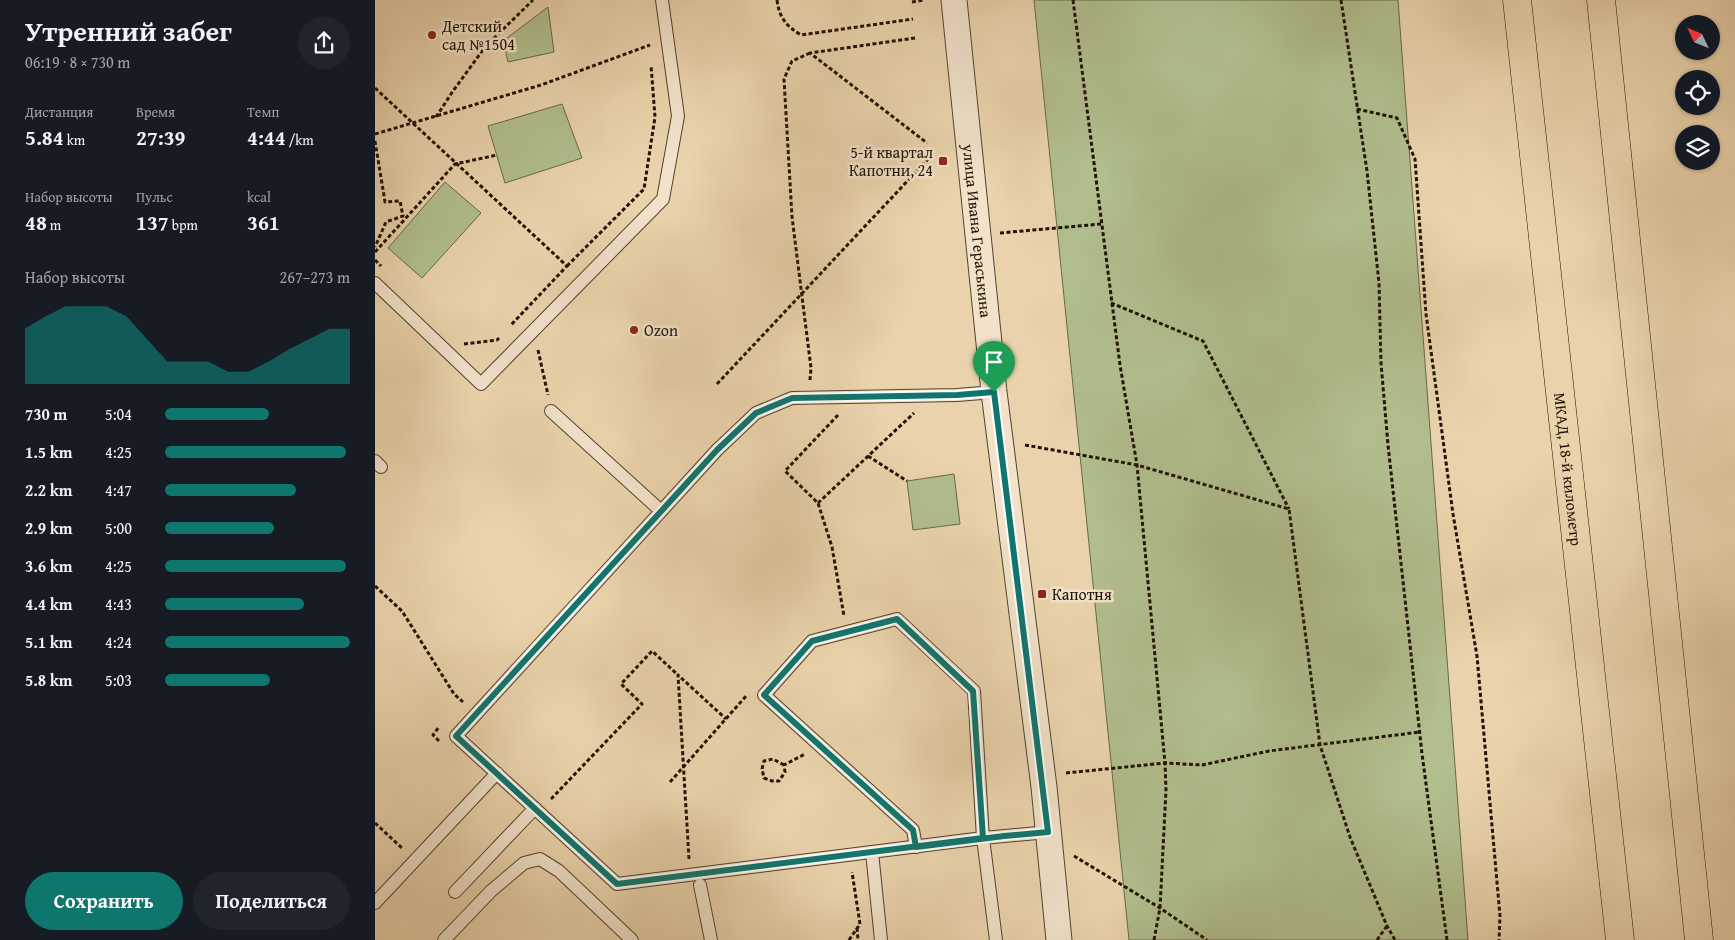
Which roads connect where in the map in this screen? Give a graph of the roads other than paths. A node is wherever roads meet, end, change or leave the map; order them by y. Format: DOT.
graph roads {
  1 [pos="662,0"];
  2 [pos="953,0"];
  3 [pos="1517,0"];
  4 [pos="1601,0"];
  5 [pos="375,283"];
  6 [pos="994,392"];
  7 [pos="551,411"];
  8 [pos="661,511"];
  9 [pos="497,773"];
  10 [pos="535,808"];
  11 [pos="1048,832"];
  12 [pos="983,838"];
  13 [pos="916,847"];
  14 [pos="872,852"];
  15 [pos="700,885"];
  16 [pos="455,892"];
  17 [pos="375,903"];
  18 [pos="443,940"];
  19 [pos="631,940"];
  20 [pos="711,940"];
  21 [pos="881,940"];
  22 [pos="996,940"];
  23 [pos="1059,940"];
  24 [pos="1620,940"];
  25 [pos="1699,940"];
  1 -- 5 [label="lane"];
  2 -- 6 [label="street, улица Ивана Гераськина"];
  3 -- 24 [label="highway, МКАД, 18-й километр"];
  4 -- 25 [label="highway"];
  6 -- 8 [label="lane"];
  6 -- 11 [label="street, улица Ивана Гераськина"];
  7 -- 8 [label="lane"];
  8 -- 9 [label="lane"];
  9 -- 10 [label="lane"];
  9 -- 17 [label="lane"];
  10 -- 14 [label="lane"];
  10 -- 16 [label="lane"];
  11 -- 12 [label="lane"];
  11 -- 23 [label="street, улица Ивана Гераськина"];
  12 -- 13 [label="lane"];
  12 -- 13 [label="lane"];
  12 -- 22 [label="lane"];
  13 -- 14 [label="lane"];
  14 -- 21 [label="lane"];
  15 -- 20 [label="lane"];
  18 -- 19 [label="lane"];
}
